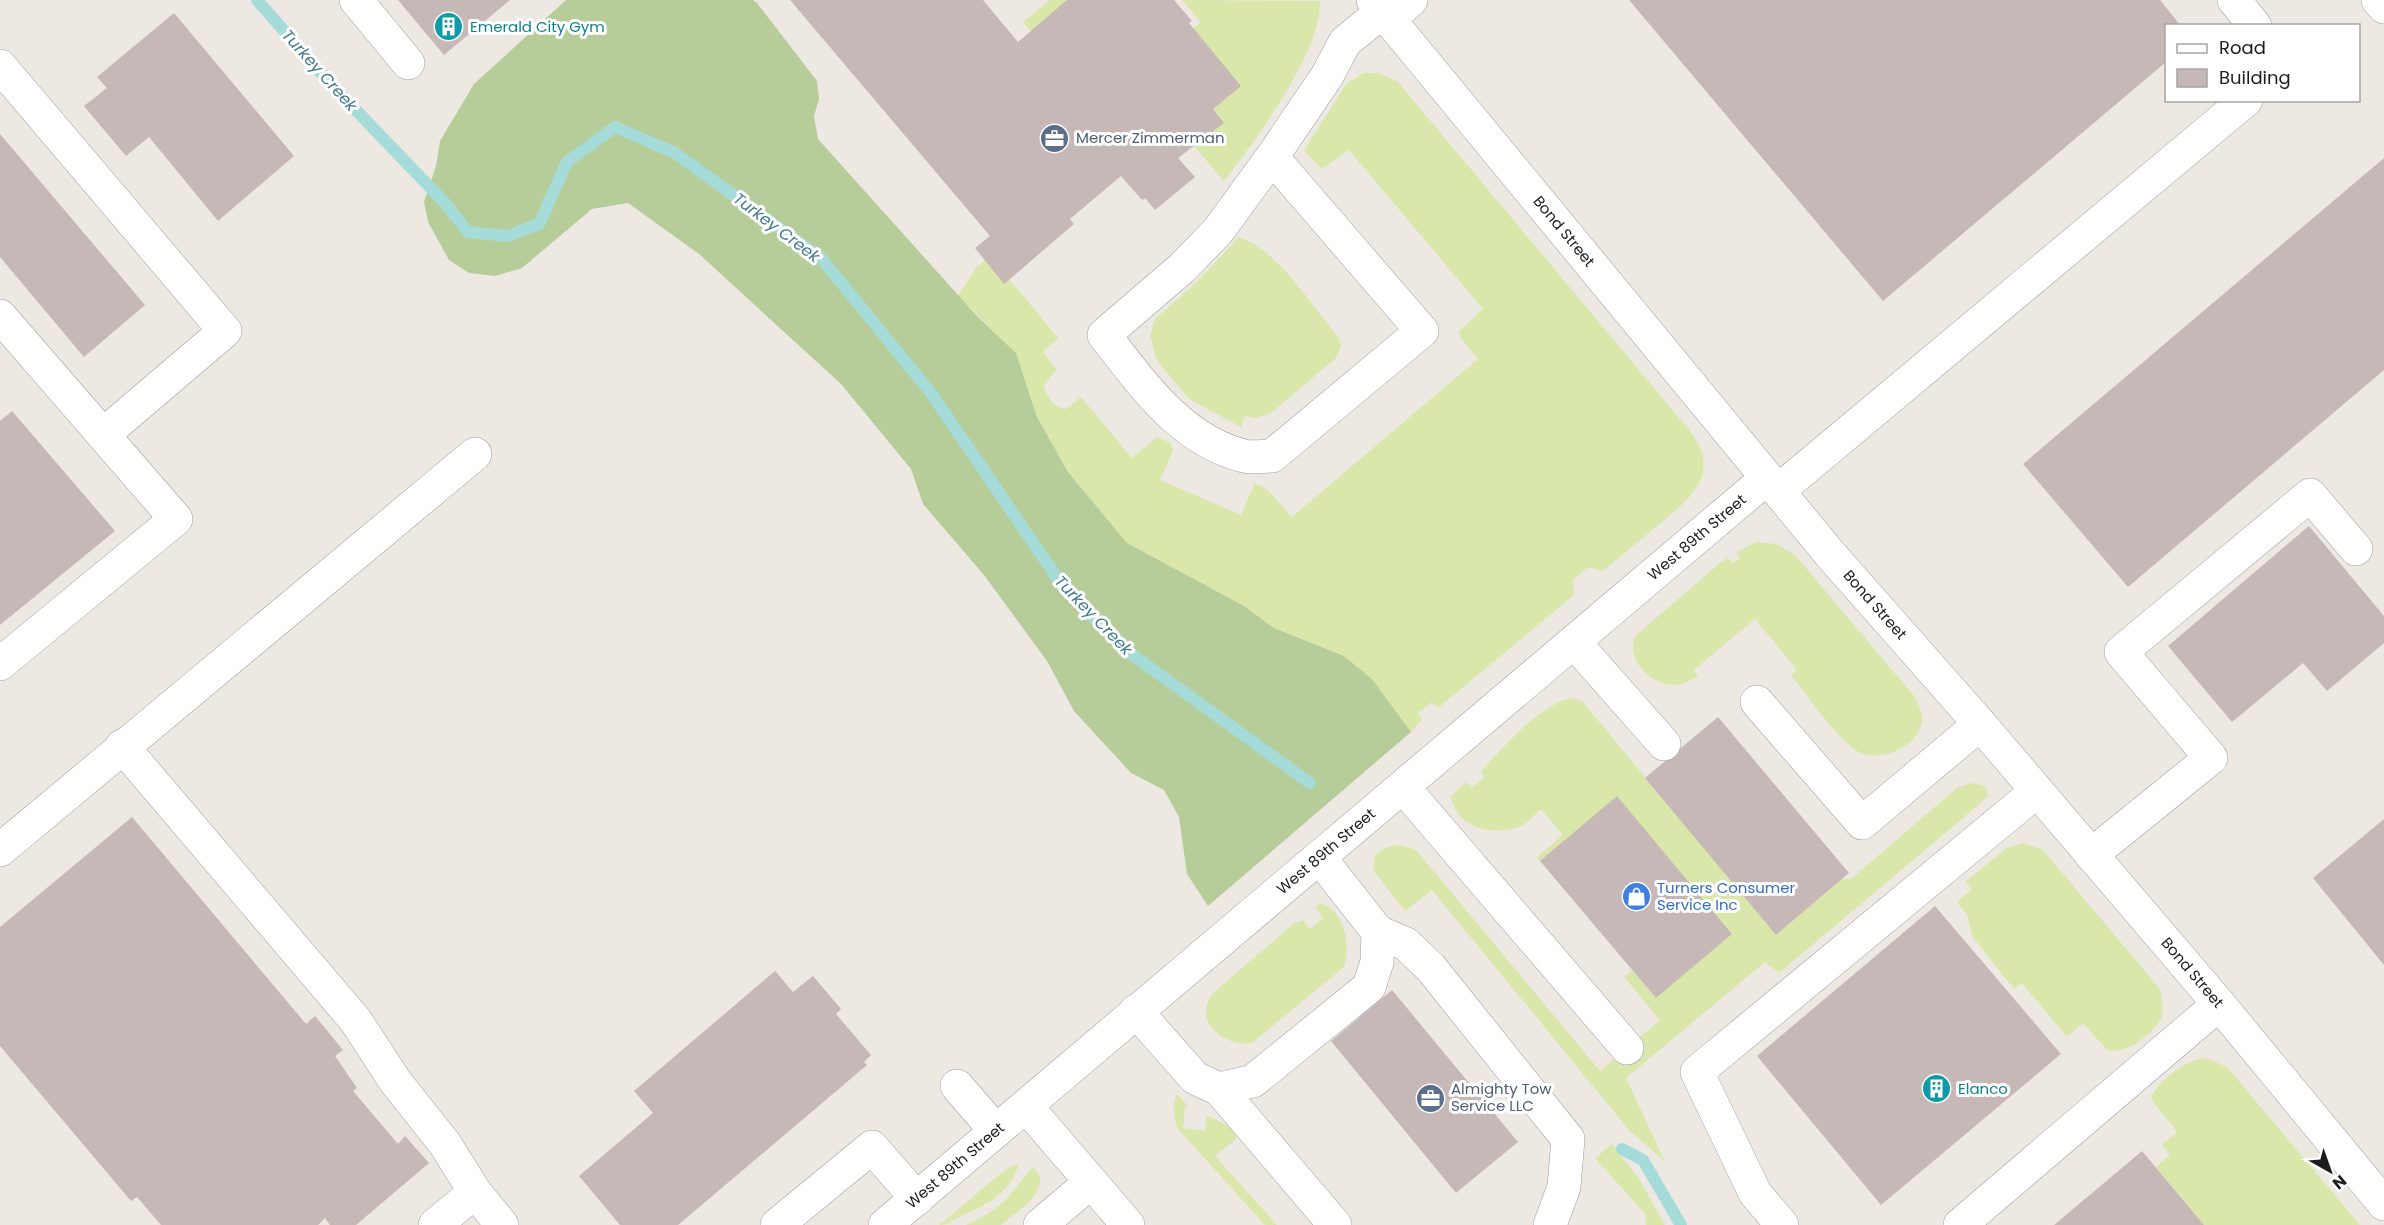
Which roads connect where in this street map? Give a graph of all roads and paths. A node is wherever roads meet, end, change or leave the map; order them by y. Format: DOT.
graph roads {
  1 [pos="356,0"];
  2 [pos="2234,0"];
  3 [pos="2378,0"];
  4 [pos="2384,7"];
  5 [pos="1389,8"];
  6 [pos="2253,24"];
  7 [pos="408,63"];
  8 [pos="0,66"];
  9 [pos="2244,102"];
  10 [pos="1272,157"];
  11 [pos="0,316"];
  12 [pos="104,434"];
  13 [pos="475,454"];
  14 [pos="1773,484"];
  15 [pos="2356,549"];
  16 [pos="1574,642"];
  17 [pos="0,664"];
  18 [pos="1757,702"];
  19 [pos="1980,724"];
  20 [pos="1665,744"];
  21 [pos="122,746"];
  22 [pos="1403,787"];
  23 [pos="2037,791"];
  24 [pos="0,850"];
  25 [pos="2091,855"];
  26 [pos="1319,857"];
  27 [pos="1378,932"];
  28 [pos="2219,1004"];
  29 [pos="1136,1011"];
  30 [pos="1627,1048"];
  31 [pos="957,1086"];
  32 [pos="1219,1089"];
  33 [pos="1026,1106"];
  34 [pos="996,1131"];
  35 [pos="1091,1182"];
  36 [pos="475,1192"];
  37 [pos="917,1199"];
  38 [pos="2384,1204"];
  39 [pos="435,1225"];
  40 [pos="502,1225"];
  41 [pos="777,1225"];
  42 [pos="885,1225"];
  43 [pos="1040,1225"];
  44 [pos="1128,1225"];
  45 [pos="1335,1225"];
  46 [pos="1550,1225"];
  47 [pos="1782,1225"];
  48 [pos="1960,1225"];
  1 -- 7 [label="street"];
  2 -- 6 [label="street"];
  3 -- 4 [label="street"];
  5 -- 10 [label="street"];
  5 -- 14 [label="street, Bond Street"];
  8 -- 12 [label="street"];
  9 -- 14 [label="street, West 89th Street"];
  10 -- 10 [label="street"];
  11 -- 12 [label="street"];
  12 -- 17 [label="street"];
  13 -- 21 [label="street"];
  14 -- 16 [label="street, West 89th Street"];
  14 -- 19 [label="street, Bond Street"];
  15 -- 25 [label="street"];
  16 -- 20 [label="street"];
  16 -- 22 [label="street, West 89th Street"];
  18 -- 19 [label="street"];
  19 -- 23 [label="street, Bond Street"];
  21 -- 24 [label="street"];
  21 -- 36 [label="street"];
  22 -- 26 [label="street, West 89th Street"];
  22 -- 30 [label="street"];
  23 -- 25 [label="street, Bond Street"];
  23 -- 47 [label="street"];
  25 -- 28 [label="street, Bond Street"];
  26 -- 27 [label="street"];
  26 -- 29 [label="street, West 89th Street"];
  27 -- 32 [label="street"];
  27 -- 46 [label="street"];
  28 -- 38 [label="street, Bond Street"];
  28 -- 48 [label="street"];
  29 -- 32 [label="street"];
  29 -- 33 [label="street, West 89th Street"];
  31 -- 34 [label="street"];
  32 -- 45 [label="street"];
  33 -- 34 [label="street, West 89th Street"];
  33 -- 35 [label="street"];
  34 -- 37 [label="street, West 89th Street"];
  35 -- 43 [label="street"];
  35 -- 44 [label="street"];
  36 -- 39 [label="street"];
  36 -- 40 [label="street"];
  37 -- 41 [label="street"];
  37 -- 42 [label="street, West 89th Street"];
}
